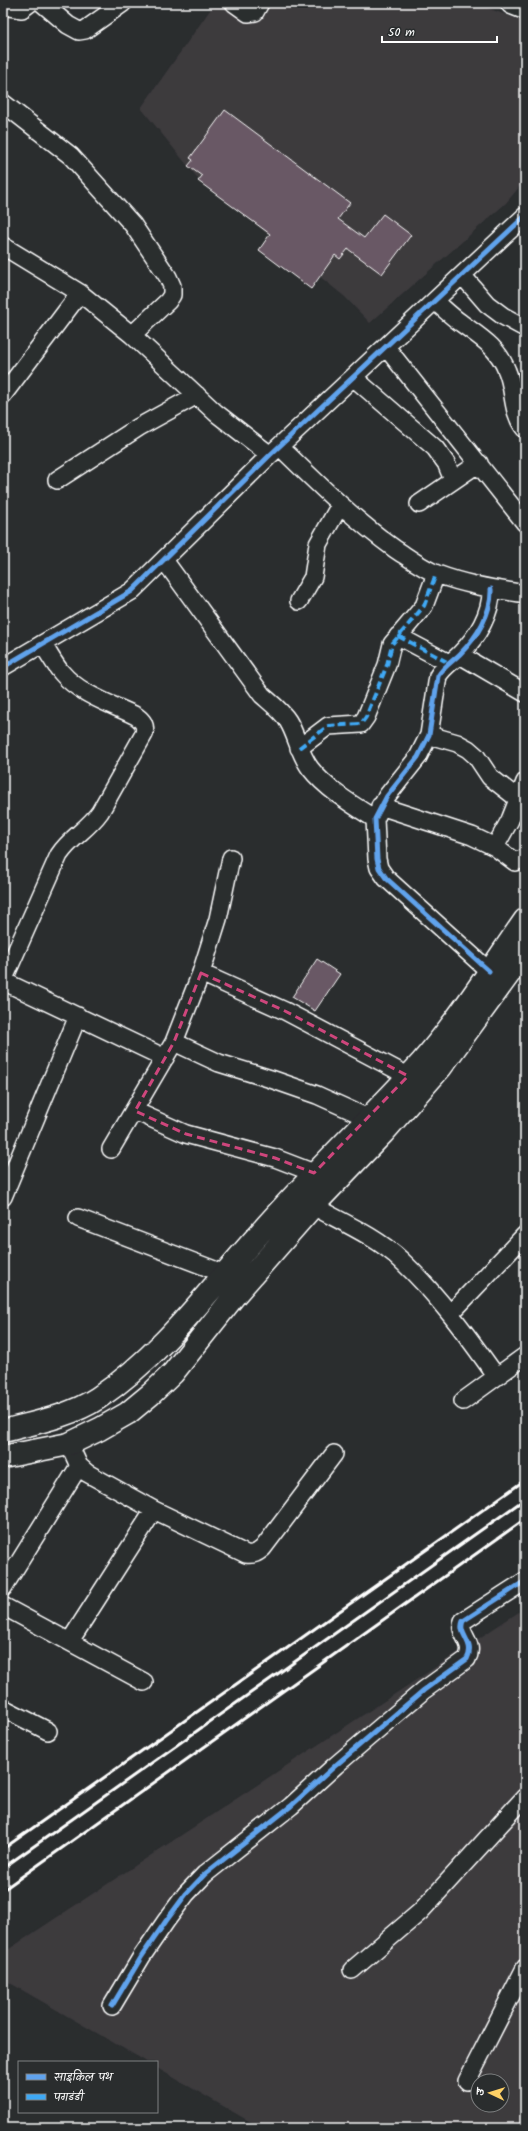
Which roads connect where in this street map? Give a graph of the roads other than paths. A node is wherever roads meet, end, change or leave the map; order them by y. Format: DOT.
graph roads {
  1 [pos="30,3"];
  2 [pos="42,3"];
  3 [pos="123,3"];
  4 [pos="234,3"];
  5 [pos="260,3"];
  6 [pos="512,3"];
  7 [pos="3,6"];
  8 [pos="525,8"];
  9 [pos="3,103"];
  10 [pos="525,216"];
  11 [pos="3,246"];
  12 [pos="462,275"];
  13 [pos="80,293"];
  14 [pos="435,301"];
  15 [pos="525,328"];
  16 [pos="132,335"];
  17 [pos="386,347"];
  18 [pos="353,377"];
  19 [pos="3,395"];
  20 [pos="197,395"];
  21 [pos="525,429"];
  22 [pos="275,451"];
  23 [pos="479,463"];
  24 [pos="57,480"];
  25 [pos="453,480"];
  26 [pos="419,504"];
  27 [pos="340,505"];
  28 [pos="525,523"];
  29 [pos="164,560"];
  30 [pos="436,574"];
  31 [pos="491,589"];
  32 [pos="525,594"];
  33 [pos="299,601"];
  34 [pos="398,636"];
  35 [pos="42,644"];
  36 [pos="455,659"];
  37 [pos="3,667"];
  38 [pos="525,693"];
  39 [pos="428,735"];
  40 [pos="299,748"];
  41 [pos="525,782"];
  42 [pos="517,798"];
  43 [pos="377,813"];
  44 [pos="495,847"];
  45 [pos="232,858"];
  46 [pos="525,858"];
  47 [pos="525,920"];
  48 [pos="525,952"];
  49 [pos="489,971"];
  50 [pos="201,973"];
  51 [pos="3,981"];
  52 [pos="78,1016"];
  53 [pos="174,1042"];
  54 [pos="164,1058"];
  55 [pos="408,1076"];
  56 [pos="135,1111"];
  57 [pos="368,1118"];
  58 [pos="111,1149"];
  59 [pos="314,1173"];
  60 [pos="3,1197"];
  61 [pos="313,1206"];
  62 [pos="78,1218"];
  63 [pos="523,1240"];
  64 [pos="225,1274"];
  65 [pos="451,1313"];
  66 [pos="525,1356"];
  67 [pos="496,1376"];
  68 [pos="463,1401"];
  69 [pos="3,1431"];
  70 [pos="69,1444"];
  71 [pos="334,1454"];
  72 [pos="3,1457"];
  73 [pos="79,1466"];
  74 [pos="154,1510"];
  75 [pos="525,1581"];
  76 [pos="3,1588"];
  77 [pos="3,1606"];
  78 [pos="70,1641"];
  79 [pos="144,1682"];
  80 [pos="3,1708"];
  81 [pos="48,1731"];
  82 [pos="525,1797"];
  83 [pos="525,1968"];
  84 [pos="352,1970"];
  85 [pos="112,2006"];
  86 [pos="467,2081"];
  1 -- 7 [label="street"];
  2 -- 3 [label="street"];
  4 -- 5 [label="street"];
  6 -- 8 [label="main road"];
  9 -- 16 [label="street"];
  10 -- 12 [label="street"];
  11 -- 13 [label="street"];
  12 -- 14 [label="street"];
  12 -- 15 [label="street"];
  13 -- 16 [label="street"];
  13 -- 19 [label="street"];
  14 -- 17 [label="street"];
  14 -- 21 [label="street"];
  16 -- 20 [label="street"];
  17 -- 18 [label="street"];
  17 -- 23 [label="street"];
  18 -- 22 [label="street"];
  18 -- 25 [label="street"];
  20 -- 22 [label="street"];
  20 -- 24 [label="street"];
  22 -- 27 [label="street"];
  22 -- 29 [label="street"];
  23 -- 25 [label="street"];
  23 -- 28 [label="street"];
  25 -- 26 [label="street"];
  27 -- 30 [label="street"];
  27 -- 33 [label="street"];
  29 -- 35 [label="street"];
  29 -- 40 [label="street"];
  30 -- 31 [label="street"];
  30 -- 34 [label="street"];
  31 -- 32 [label="street"];
  31 -- 36 [label="street"];
  34 -- 36 [label="street"];
  34 -- 40 [label="street"];
  35 -- 37 [label="street"];
  35 -- 51 [label="street"];
  36 -- 38 [label="street"];
  36 -- 39 [label="street"];
  39 -- 42 [label="street"];
  39 -- 43 [label="street"];
  40 -- 43 [label="street"];
  41 -- 42 [label="street"];
  42 -- 44 [label="street"];
  43 -- 44 [label="street"];
  43 -- 49 [label="street"];
  44 -- 46 [label="street"];
  45 -- 50 [label="street"];
  47 -- 49 [label="main road"];
  48 -- 61 [label="main road"];
  49 -- 55 [label="main road"];
  50 -- 53 [label="street"];
  50 -- 55 [label="street"];
  51 -- 52 [label="street"];
  52 -- 54 [label="street"];
  52 -- 60 [label="street"];
  53 -- 54 [label="street"];
  53 -- 57 [label="street"];
  54 -- 56 [label="street"];
  55 -- 57 [label="main road"];
  56 -- 58 [label="street"];
  56 -- 59 [label="street"];
  57 -- 59 [label="main road"];
  59 -- 64 [label="main road"];
  61 -- 65 [label="street"];
  61 -- 70 [label="main road"];
  62 -- 64 [label="street"];
  63 -- 65 [label="street"];
  64 -- 69 [label="main road"];
  65 -- 67 [label="street"];
  66 -- 67 [label="street"];
  67 -- 68 [label="street"];
  70 -- 72 [label="main road"];
  70 -- 73 [label="street"];
  71 -- 74 [label="street"];
  73 -- 74 [label="street"];
  73 -- 76 [label="street"];
  74 -- 78 [label="street"];
  75 -- 85 [label="street"];
  77 -- 78 [label="street"];
  78 -- 79 [label="street"];
  80 -- 81 [label="street"];
  82 -- 84 [label="street"];
  83 -- 86 [label="street"];
}
